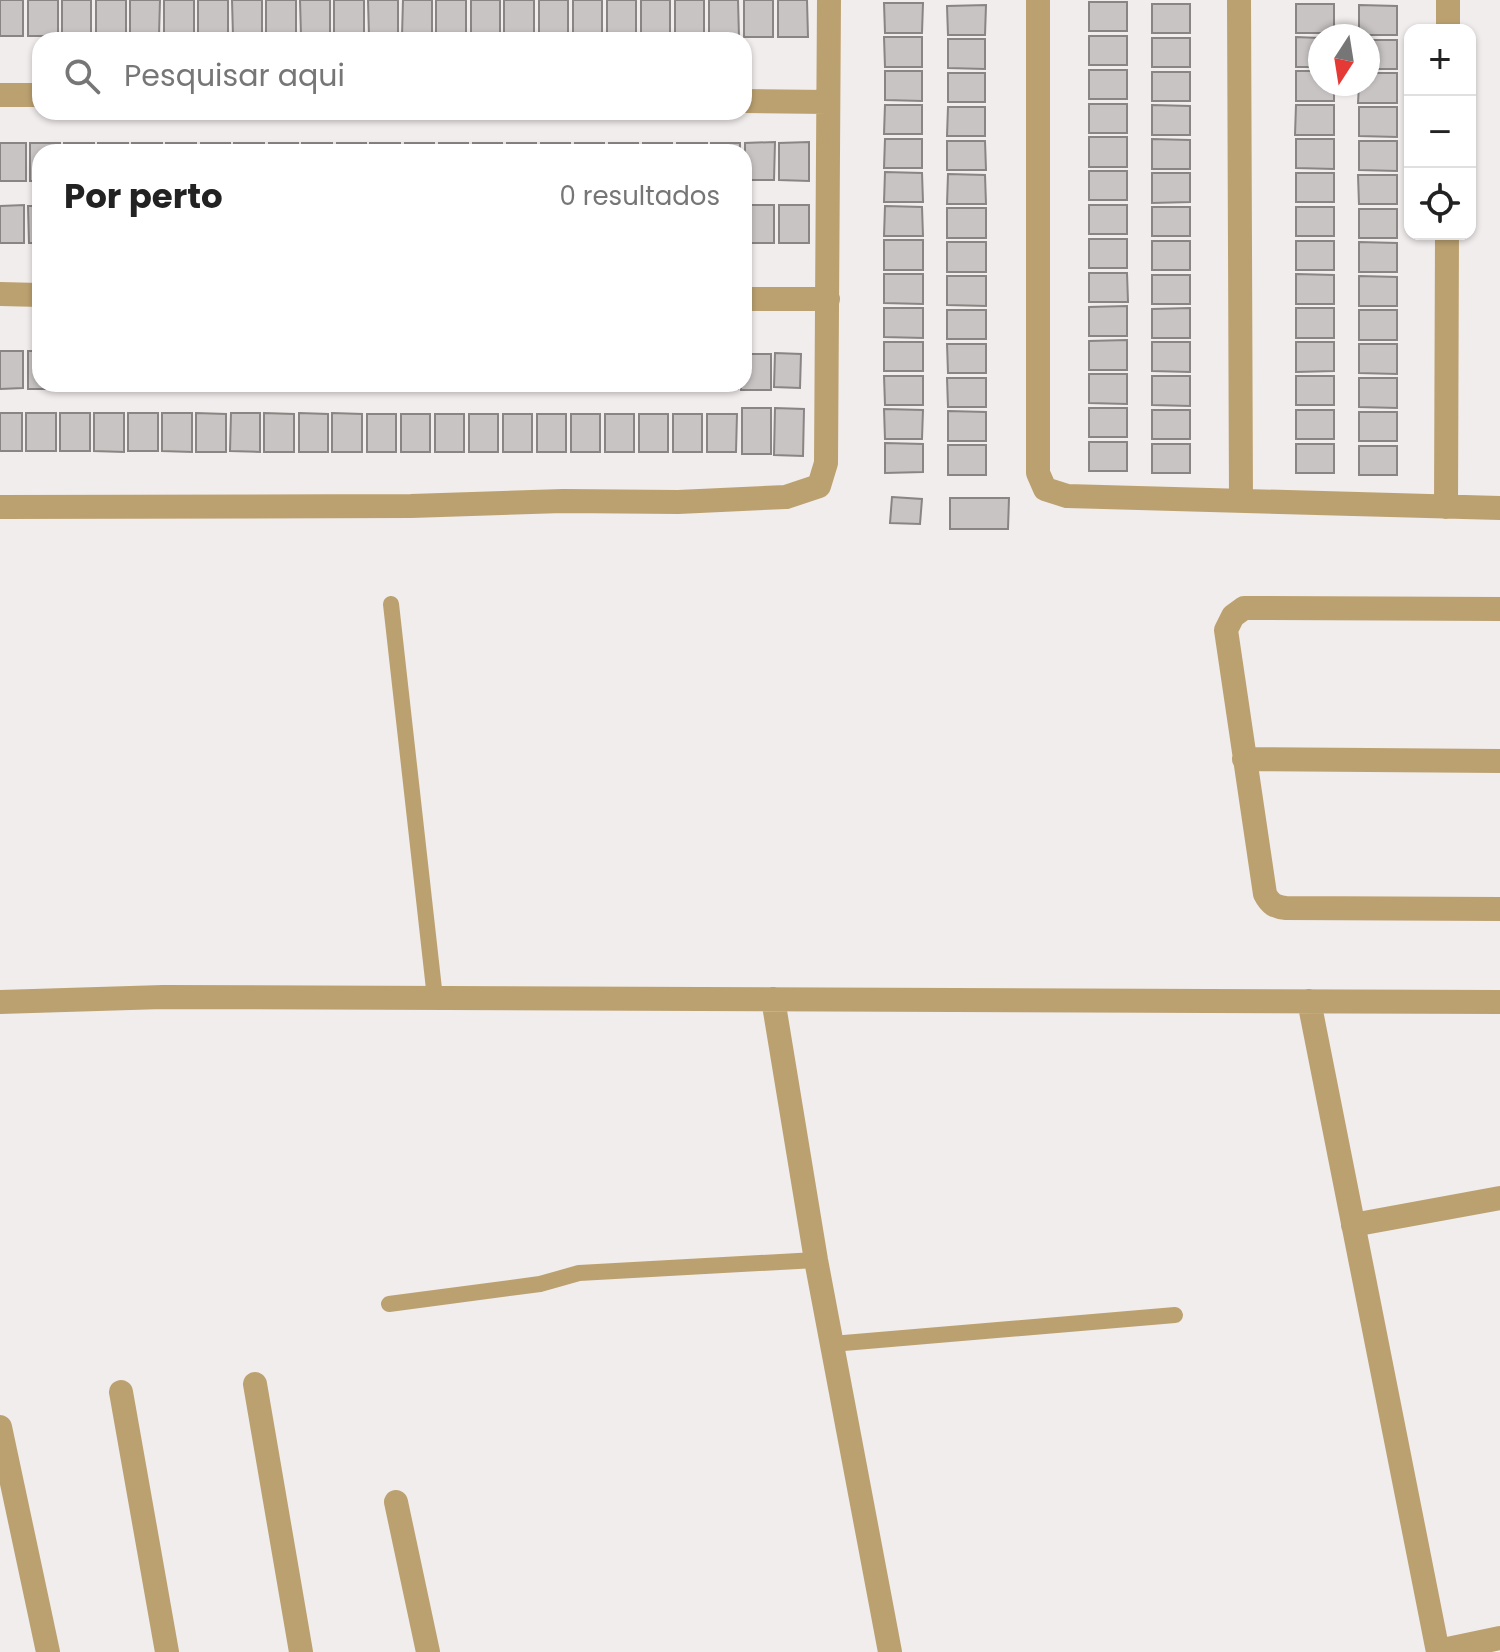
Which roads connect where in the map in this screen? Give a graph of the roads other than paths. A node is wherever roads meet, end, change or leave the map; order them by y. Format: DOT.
graph roads {
  1 [pos="829,0"];
  2 [pos="1038,0"];
  3 [pos="1239,0"];
  4 [pos="1448,0"];
  5 [pos="1448,24"];
  6 [pos="0,95"];
  7 [pos="32,95"];
  8 [pos="752,101"];
  9 [pos="827,102"];
  10 [pos="1447,240"];
  11 [pos="0,294"];
  12 [pos="32,295"];
  13 [pos="752,299"];
  14 [pos="828,299"];
  15 [pos="1241,500"];
  16 [pos="0,507"];
  17 [pos="1446,507"];
  18 [pos="1500,508"];
  19 [pos="391,604"];
  20 [pos="1500,609"];
  21 [pos="1244,759"];
  22 [pos="1500,761"];
  23 [pos="1500,909"];
  24 [pos="435,998"];
  25 [pos="773,999"];
  26 [pos="1309,1001"];
  27 [pos="0,1002"];
  28 [pos="1500,1002"];
  29 [pos="1500,1198"];
  30 [pos="1353,1225"];
  31 [pos="816,1260"];
  32 [pos="389,1304"];
  33 [pos="1175,1315"];
  34 [pos="832,1344"];
  35 [pos="255,1384"];
  36 [pos="121,1392"];
  37 [pos="0,1427"];
  38 [pos="396,1502"];
  39 [pos="1500,1638"];
  40 [pos="1438,1651"];
  41 [pos="48,1652"];
  42 [pos="167,1652"];
  43 [pos="301,1652"];
  44 [pos="428,1652"];
  45 [pos="889,1652"];
  1 -- 9 [label="street"];
  2 -- 15 [label="street"];
  3 -- 15 [label="street"];
  4 -- 5 [label="street"];
  6 -- 7 [label="street"];
  8 -- 9 [label="street"];
  9 -- 14 [label="street"];
  10 -- 17 [label="street"];
  11 -- 12 [label="street"];
  13 -- 14 [label="street"];
  14 -- 16 [label="street"];
  15 -- 17 [label="street"];
  17 -- 18 [label="street"];
  19 -- 24 [label="lane"];
  20 -- 21 [label="street"];
  21 -- 22 [label="street"];
  21 -- 23 [label="street"];
  24 -- 25 [label="street"];
  24 -- 27 [label="street"];
  25 -- 26 [label="street"];
  25 -- 31 [label="street"];
  26 -- 28 [label="street"];
  26 -- 30 [label="street"];
  29 -- 30 [label="street"];
  30 -- 40 [label="street"];
  31 -- 32 [label="lane"];
  31 -- 34 [label="street"];
  33 -- 34 [label="lane"];
  34 -- 45 [label="street"];
  35 -- 43 [label="street"];
  36 -- 42 [label="street"];
  37 -- 41 [label="street"];
  38 -- 44 [label="street"];
  39 -- 40 [label="street"];
}
